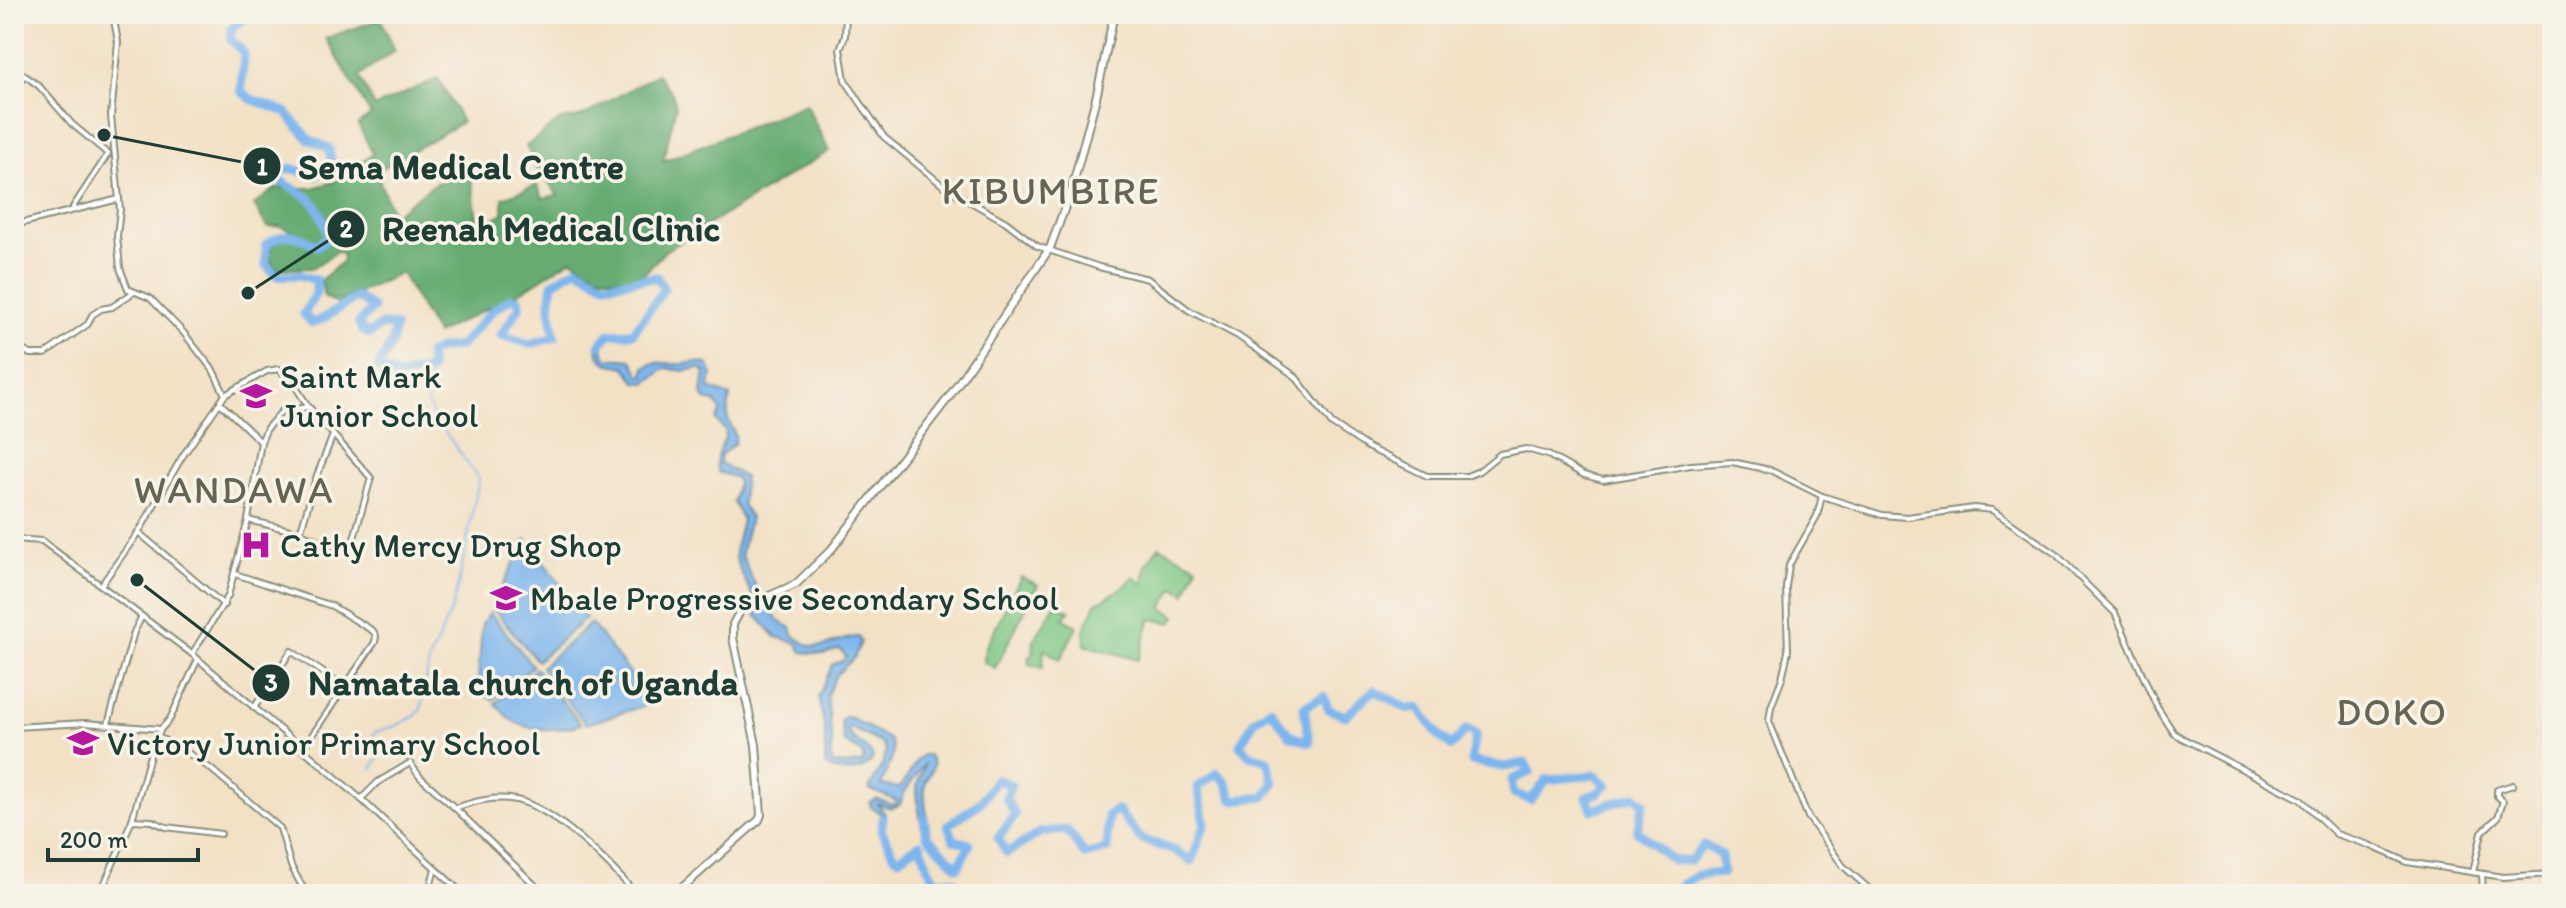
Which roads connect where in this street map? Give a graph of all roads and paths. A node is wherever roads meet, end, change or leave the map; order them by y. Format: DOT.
graph roads {
  1 [pos="113,14"];
  2 [pos="846,14"];
  3 [pos="1114,14"];
  4 [pos="14,61"];
  5 [pos="24,76"];
  6 [pos="14,89"];
  7 [pos="14,107"];
  8 [pos="14,124"];
  9 [pos="14,151"];
  10 [pos="110,151"];
  11 [pos="14,166"];
  12 [pos="14,186"];
  13 [pos="119,199"];
  14 [pos="72,209"];
  15 [pos="17,224"];
  16 [pos="1050,248"];
  17 [pos="134,292"];
  18 [pos="16,346"];
  19 [pos="225,395"];
  20 [pos="220,403"];
  21 [pos="309,407"];
  22 [pos="333,435"];
  23 [pos="261,442"];
  24 [pos="1822,496"];
  25 [pos="248,520"];
  26 [pos="138,532"];
  27 [pos="298,532"];
  28 [pos="14,539"];
  29 [pos="235,574"];
  30 [pos="102,584"];
  31 [pos="224,605"];
  32 [pos="143,616"];
  33 [pos="192,654"];
  34 [pos="198,659"];
  35 [pos="345,687"];
  36 [pos="254,708"];
  37 [pos="108,724"];
  38 [pos="14,727"];
  39 [pos="161,729"];
  40 [pos="158,737"];
  41 [pos="302,750"];
  42 [pos="2513,785"];
  43 [pos="361,799"];
  44 [pos="455,808"];
  45 [pos="132,820"];
  46 [pos="221,834"];
  47 [pos="435,869"];
  48 [pos="2473,872"];
  49 [pos="2482,874"];
  50 [pos="2552,874"];
  51 [pos="303,891"];
  52 [pos="100,894"];
  53 [pos="319,894"];
  54 [pos="428,894"];
  55 [pos="463,894"];
  56 [pos="544,894"];
  57 [pos="636,894"];
  58 [pos="675,894"];
  59 [pos="1875,894"];
  60 [pos="2483,894"];
  1 -- 10 [label="street"];
  2 -- 16 [label="street"];
  3 -- 16 [label="street"];
  4 -- 5 [label="street"];
  5 -- 6 [label="street"];
  5 -- 10 [label="street"];
  7 -- 8 [label="street"];
  9 -- 11 [label="street"];
  10 -- 13 [label="street"];
  10 -- 14 [label="street"];
  12 -- 15 [label="street"];
  13 -- 14 [label="street"];
  13 -- 17 [label="street"];
  14 -- 15 [label="street"];
  15 -- 18 [label="street"];
  16 -- 24 [label="street"];
  16 -- 58 [label="street"];
  17 -- 18 [label="street"];
  17 -- 19 [label="street"];
  19 -- 20 [label="street"];
  19 -- 21 [label="street"];
  20 -- 23 [label="street"];
  20 -- 26 [label="street"];
  21 -- 22 [label="street"];
  21 -- 23 [label="street"];
  22 -- 27 [label="street"];
  22 -- 27 [label="street"];
  23 -- 25 [label="street"];
  24 -- 48 [label="street"];
  24 -- 59 [label="street"];
  25 -- 27 [label="street"];
  25 -- 29 [label="street"];
  26 -- 30 [label="street"];
  26 -- 31 [label="street"];
  28 -- 30 [label="street"];
  29 -- 31 [label="street"];
  29 -- 35 [label="street"];
  30 -- 32 [label="street"];
  31 -- 33 [label="street"];
  32 -- 33 [label="street"];
  32 -- 37 [label="street"];
  33 -- 34 [label="street"];
  34 -- 36 [label="street"];
  34 -- 39 [label="street"];
  35 -- 36 [label="street"];
  35 -- 41 [label="street"];
  36 -- 41 [label="street"];
  37 -- 38 [label="street"];
  37 -- 39 [label="street"];
  39 -- 40 [label="street"];
  40 -- 45 [label="street"];
  40 -- 51 [label="street"];
  41 -- 43 [label="street"];
  42 -- 48 [label="street"];
  43 -- 44 [label="street"];
  43 -- 47 [label="street"];
  44 -- 56 [label="street"];
  44 -- 57 [label="street"];
  45 -- 46 [label="street"];
  45 -- 52 [label="street"];
  47 -- 54 [label="street"];
  47 -- 55 [label="street"];
  48 -- 49 [label="street"];
  49 -- 50 [label="street"];
  49 -- 60 [label="street"];
  51 -- 53 [label="street"];
}
